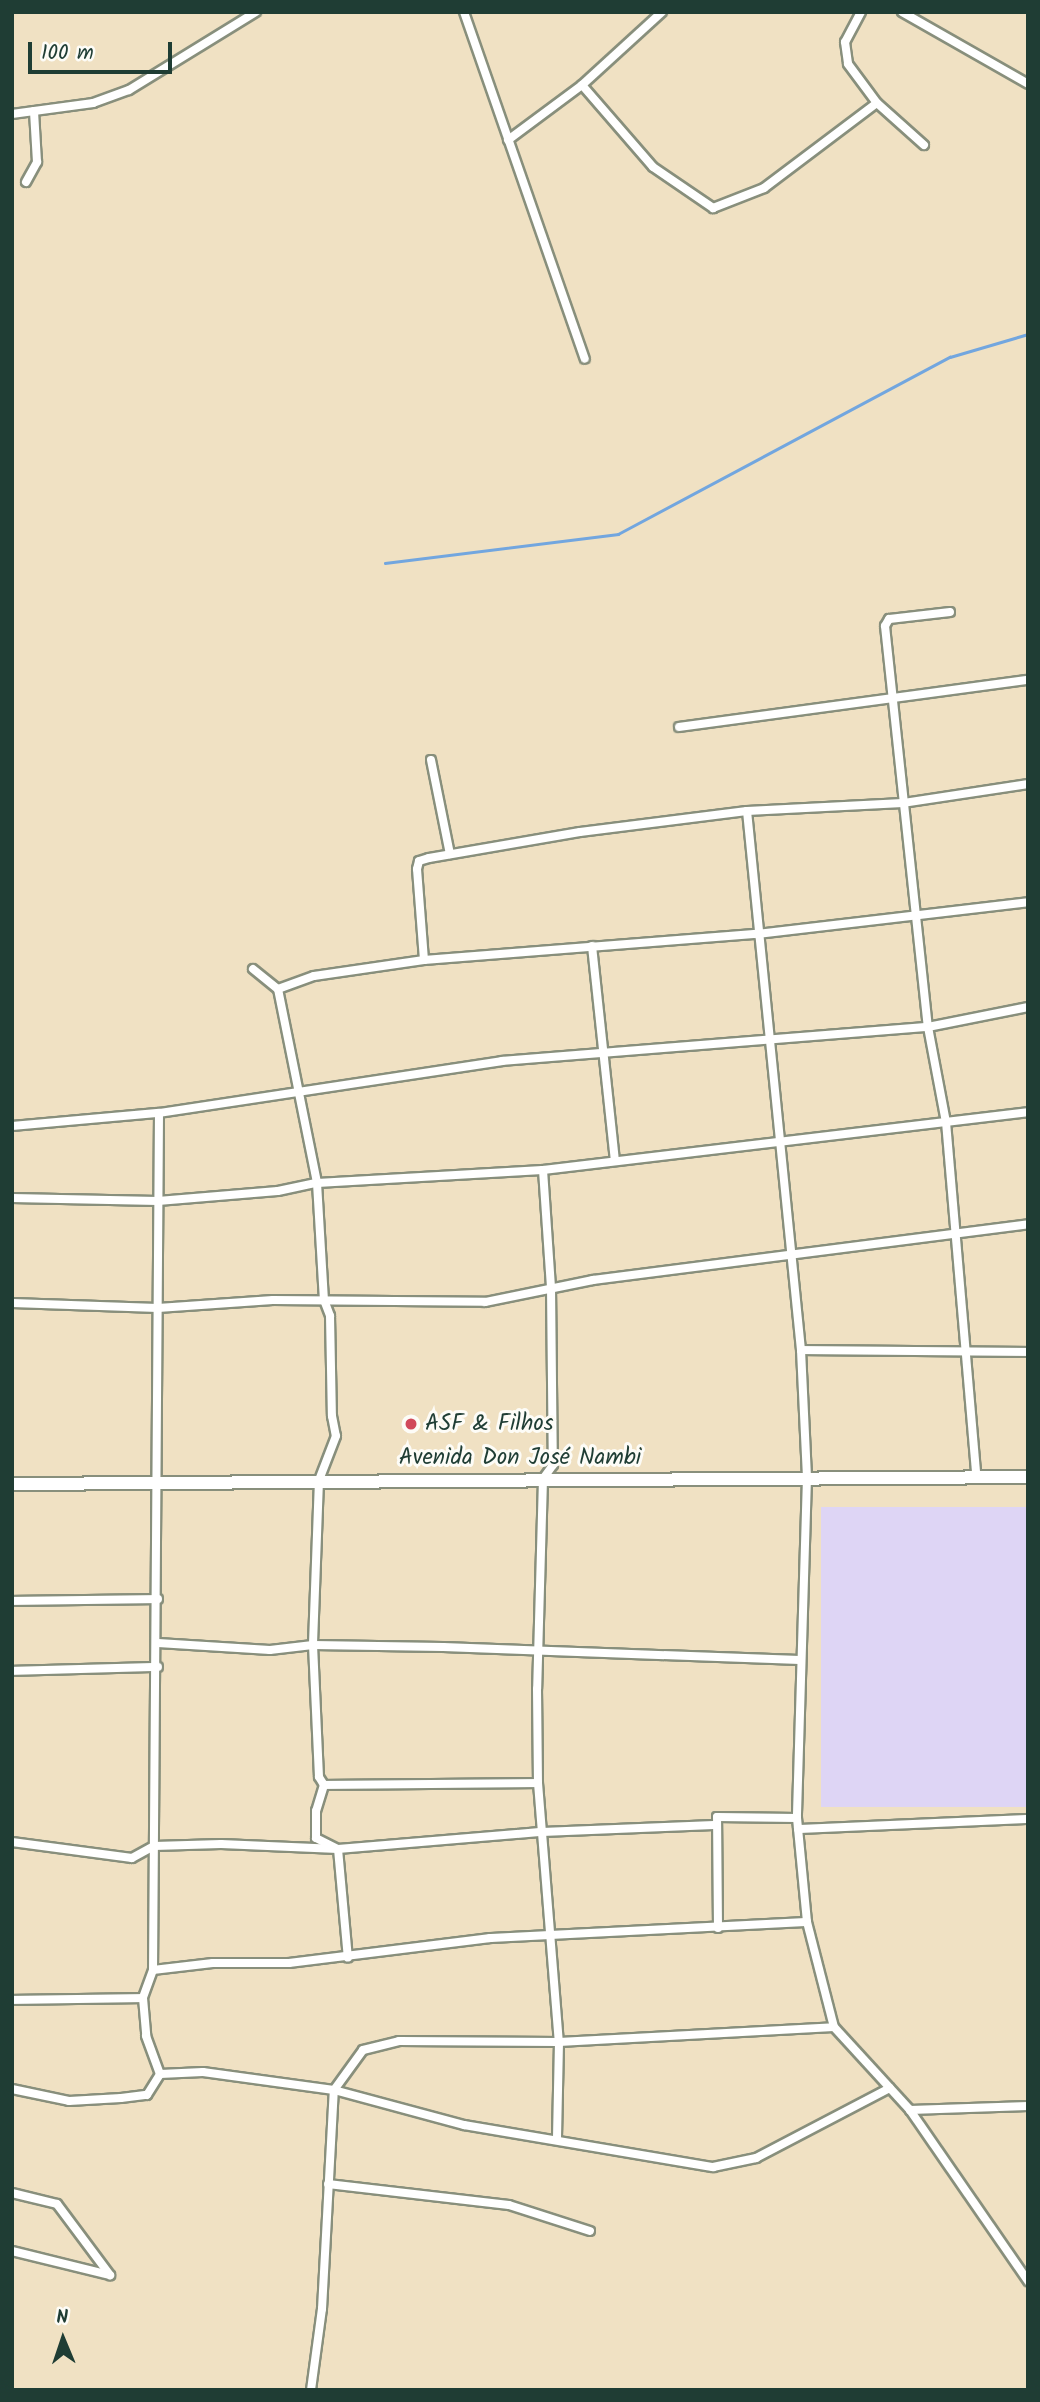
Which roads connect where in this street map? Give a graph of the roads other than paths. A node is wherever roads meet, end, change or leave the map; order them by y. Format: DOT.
graph roads {
  1 [pos="256,12"];
  2 [pos="464,12"];
  3 [pos="662,12"];
  4 [pos="861,12"];
  5 [pos="902,12"];
  6 [pos="1028,84"];
  7 [pos="582,85"];
  8 [pos="877,103"];
  9 [pos="34,111"];
  10 [pos="12,114"];
  11 [pos="508,140"];
  12 [pos="924,145"];
  13 [pos="26,182"];
  14 [pos="585,359"];
  15 [pos="950,612"];
  16 [pos="1028,680"];
  17 [pos="890,702"];
  18 [pos="680,727"];
  19 [pos="431,760"];
  20 [pos="1028,784"];
  21 [pos="903,803"];
  22 [pos="747,811"];
  23 [pos="450,854"];
  24 [pos="1028,902"];
  25 [pos="915,918"];
  26 [pos="757,934"];
  27 [pos="592,946"];
  28 [pos="424,961"];
  29 [pos="254,968"];
  30 [pos="278,989"];
  31 [pos="1028,1007"];
  32 [pos="928,1027"];
  33 [pos="769,1037"];
  34 [pos="601,1052"];
  35 [pos="297,1093"];
  36 [pos="1028,1112"];
  37 [pos="159,1113"];
  38 [pos="946,1122"];
  39 [pos="12,1126"];
  40 [pos="778,1145"];
  41 [pos="615,1160"];
  42 [pos="543,1170"];
  43 [pos="317,1183"];
  44 [pos="12,1198"];
  45 [pos="158,1201"];
  46 [pos="1028,1224"];
  47 [pos="954,1236"];
  48 [pos="789,1256"];
  49 [pos="551,1287"];
  50 [pos="324,1300"];
  51 [pos="12,1303"];
  52 [pos="158,1308"];
  53 [pos="801,1350"];
  54 [pos="965,1352"];
  55 [pos="1028,1352"];
  56 [pos="975,1475"];
  57 [pos="807,1477"];
  58 [pos="1028,1477"];
  59 [pos="543,1479"];
  60 [pos="319,1480"];
  61 [pos="158,1482"];
  62 [pos="12,1484"];
  63 [pos="158,1598"];
  64 [pos="12,1601"];
  65 [pos="158,1643"];
  66 [pos="313,1644"];
  67 [pos="537,1650"];
  68 [pos="800,1660"];
  69 [pos="158,1667"];
  70 [pos="12,1671"];
  71 [pos="538,1783"];
  72 [pos="324,1785"];
  73 [pos="797,1818"];
  74 [pos="1028,1819"];
  75 [pos="714,1825"];
  76 [pos="798,1829"];
  77 [pos="542,1832"];
  78 [pos="12,1842"];
  79 [pos="154,1846"];
  80 [pos="338,1849"];
  81 [pos="807,1922"];
  82 [pos="718,1927"];
  83 [pos="549,1936"];
  84 [pos="348,1958"];
  85 [pos="153,1970"];
  86 [pos="143,1998"];
  87 [pos="12,2000"];
  88 [pos="834,2027"];
  89 [pos="559,2042"];
  90 [pos="160,2074"];
  91 [pos="890,2088"];
  92 [pos="12,2089"];
  93 [pos="334,2090"];
  94 [pos="1028,2106"];
  95 [pos="909,2110"];
  96 [pos="557,2138"];
  97 [pos="328,2184"];
  98 [pos="12,2193"];
  99 [pos="590,2231"];
  100 [pos="12,2251"];
  101 [pos="1024,2269"];
  102 [pos="1028,2281"];
  103 [pos="311,2390"];
  1 -- 9 [label="street"];
  2 -- 11 [label="street"];
  3 -- 7 [label="street"];
  4 -- 8 [label="street"];
  5 -- 6 [label="street"];
  7 -- 8 [label="street"];
  7 -- 11 [label="street"];
  8 -- 12 [label="street"];
  9 -- 10 [label="street"];
  9 -- 13 [label="street"];
  11 -- 14 [label="street"];
  15 -- 17 [label="street"];
  16 -- 17 [label="street"];
  17 -- 18 [label="street"];
  17 -- 21 [label="street"];
  19 -- 23 [label="street"];
  20 -- 21 [label="street"];
  21 -- 22 [label="street"];
  21 -- 25 [label="street"];
  22 -- 23 [label="street"];
  22 -- 26 [label="street"];
  23 -- 28 [label="street"];
  24 -- 25 [label="street"];
  25 -- 26 [label="street"];
  25 -- 32 [label="street"];
  26 -- 27 [label="street"];
  26 -- 33 [label="street"];
  27 -- 28 [label="street"];
  27 -- 34 [label="street"];
  28 -- 30 [label="street"];
  29 -- 30 [label="street"];
  30 -- 35 [label="street"];
  31 -- 32 [label="street"];
  32 -- 33 [label="street"];
  32 -- 38 [label="street"];
  33 -- 34 [label="street"];
  33 -- 40 [label="street"];
  34 -- 35 [label="street"];
  34 -- 41 [label="street"];
  35 -- 37 [label="street"];
  35 -- 43 [label="street"];
  36 -- 38 [label="street"];
  37 -- 39 [label="street"];
  37 -- 45 [label="street"];
  38 -- 40 [label="street"];
  38 -- 47 [label="street"];
  40 -- 41 [label="street"];
  40 -- 48 [label="street"];
  41 -- 42 [label="street"];
  42 -- 43 [label="street"];
  42 -- 49 [label="street"];
  43 -- 45 [label="street"];
  43 -- 50 [label="street"];
  44 -- 45 [label="street"];
  45 -- 52 [label="street"];
  46 -- 47 [label="street"];
  47 -- 48 [label="street"];
  47 -- 54 [label="street"];
  48 -- 49 [label="street"];
  48 -- 53 [label="street"];
  49 -- 50 [label="street"];
  49 -- 59 [label="street"];
  50 -- 52 [label="street"];
  50 -- 60 [label="street"];
  51 -- 52 [label="street"];
  52 -- 61 [label="street"];
  53 -- 54 [label="street"];
  53 -- 57 [label="street"];
  54 -- 55 [label="street"];
  54 -- 56 [label="street"];
  56 -- 57 [label="street, Avenida Don José Nambi"];
  56 -- 58 [label="street, Avenida Don José Nambi"];
  57 -- 59 [label="street, Avenida Don José Nambi"];
  57 -- 68 [label="street"];
  59 -- 60 [label="street, Avenida Don José Nambi"];
  59 -- 67 [label="street"];
  60 -- 61 [label="street, Avenida Don José Nambi"];
  60 -- 66 [label="street"];
  61 -- 62 [label="street, Avenida Don José Nambi"];
  61 -- 63 [label="street"];
  63 -- 64 [label="street"];
  63 -- 65 [label="street"];
  65 -- 66 [label="street"];
  65 -- 69 [label="street"];
  66 -- 67 [label="street"];
  66 -- 72 [label="street"];
  67 -- 68 [label="street"];
  67 -- 71 [label="street"];
  68 -- 73 [label="street"];
  69 -- 70 [label="street"];
  69 -- 79 [label="street"];
  71 -- 72 [label="street"];
  71 -- 77 [label="street"];
  72 -- 80 [label="street"];
  73 -- 75 [label="street"];
  73 -- 76 [label="street"];
  74 -- 76 [label="street"];
  75 -- 77 [label="street"];
  75 -- 82 [label="street"];
  76 -- 81 [label="street"];
  77 -- 80 [label="street"];
  77 -- 83 [label="street"];
  78 -- 79 [label="street"];
  79 -- 80 [label="street"];
  79 -- 85 [label="street"];
  80 -- 84 [label="street"];
  81 -- 82 [label="street"];
  81 -- 88 [label="street"];
  82 -- 83 [label="street"];
  83 -- 84 [label="street"];
  83 -- 89 [label="street"];
  84 -- 85 [label="street"];
  85 -- 86 [label="street"];
  86 -- 87 [label="street"];
  86 -- 90 [label="street"];
  88 -- 89 [label="street"];
  88 -- 91 [label="street"];
  89 -- 93 [label="street"];
  89 -- 96 [label="street"];
  90 -- 92 [label="street"];
  90 -- 93 [label="street"];
  91 -- 95 [label="street"];
  91 -- 96 [label="street"];
  93 -- 96 [label="street"];
  93 -- 97 [label="street"];
  94 -- 95 [label="street"];
  95 -- 101 [label="street"];
  97 -- 99 [label="street"];
  97 -- 103 [label="street"];
  98 -- 100 [label="street"];
  101 -- 102 [label="street"];
}
